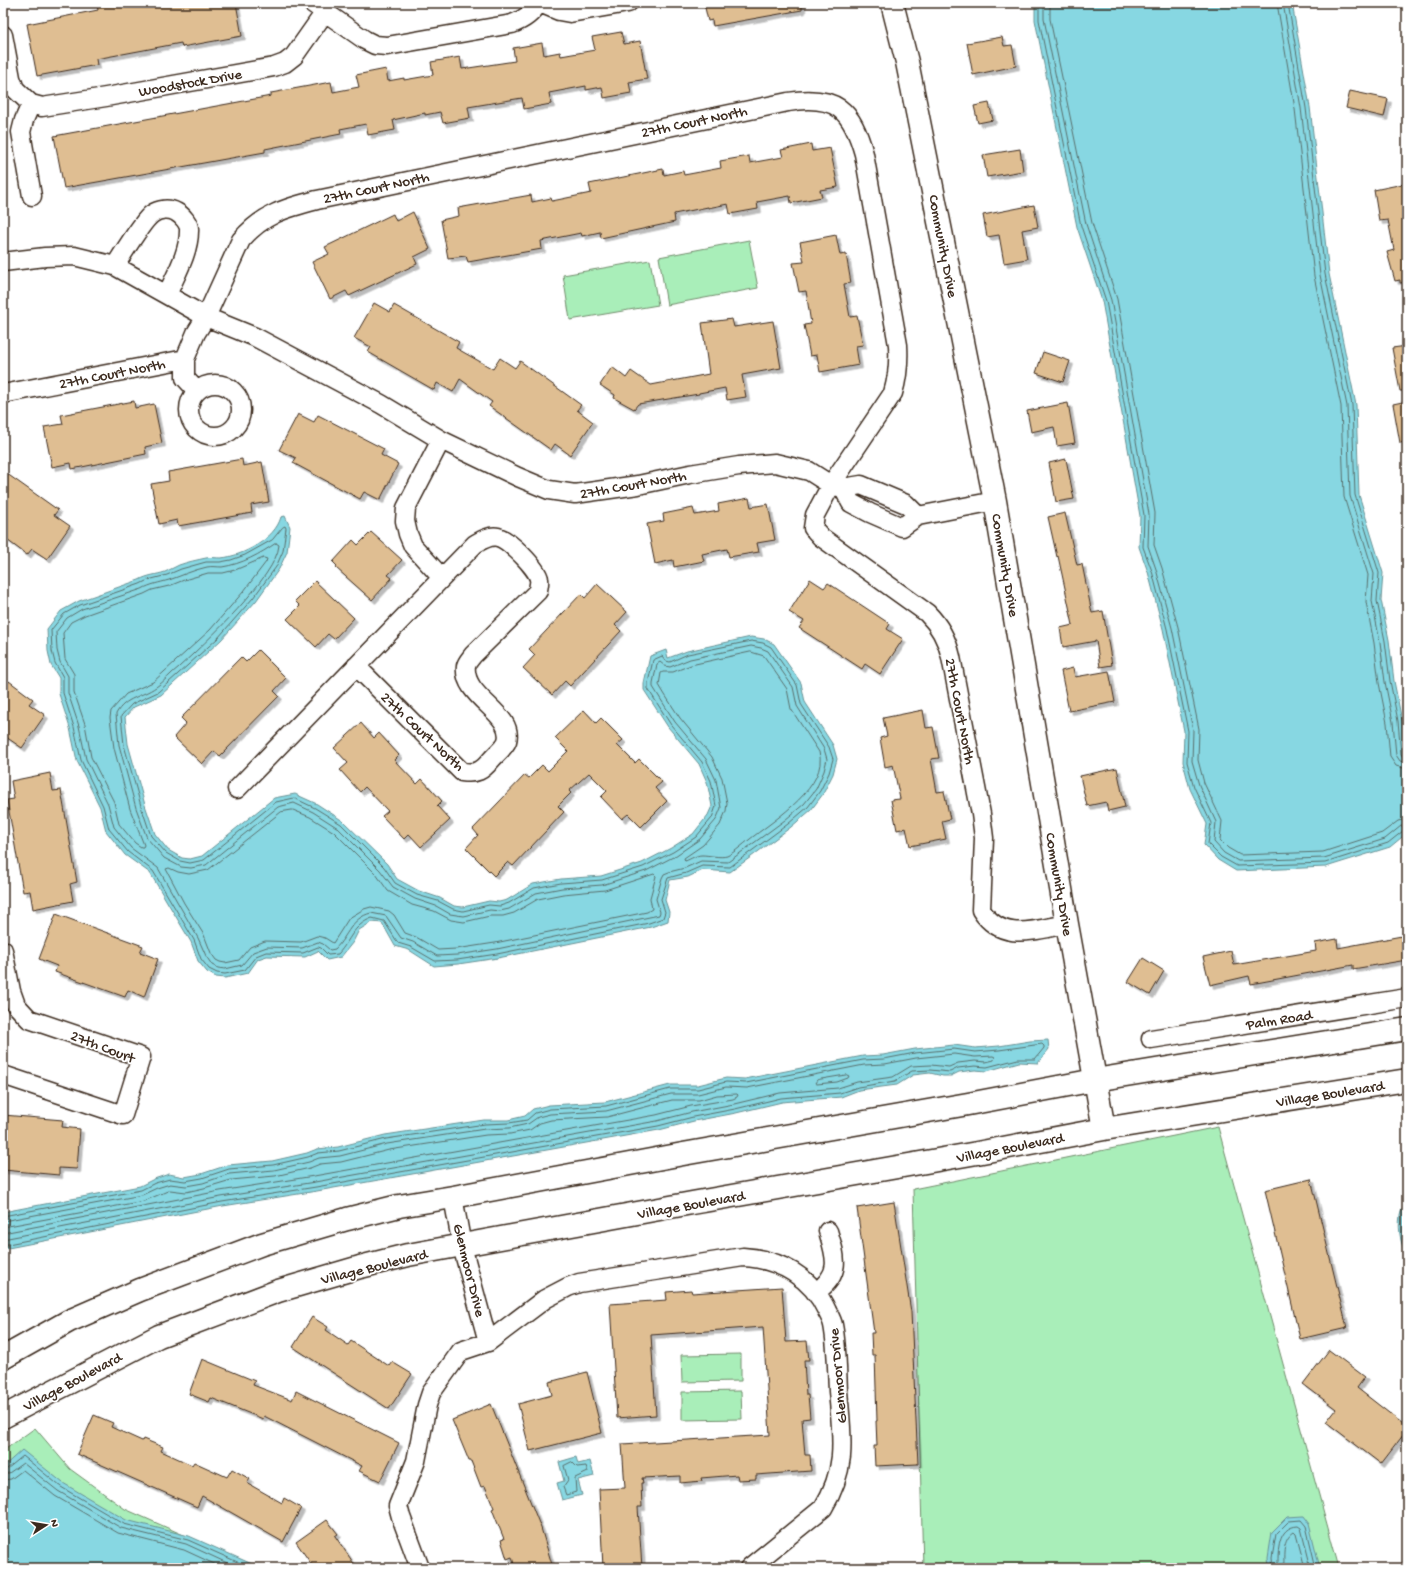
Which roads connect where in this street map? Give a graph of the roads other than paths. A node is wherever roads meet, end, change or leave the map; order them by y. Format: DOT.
graph roads {
  1 [pos="539,3"];
  2 [pos="628,3"];
  3 [pos="892,3"];
  4 [pos="318,7"];
  5 [pos="3,35"];
  6 [pos="31,104"];
  7 [pos="32,196"];
  8 [pos="3,262"];
  9 [pos="115,266"];
  10 [pos="167,295"];
  11 [pos="206,317"];
  12 [pos="188,351"];
  13 [pos="197,391"];
  14 [pos="3,394"];
  15 [pos="441,440"];
  16 [pos="837,487"];
  17 [pos="995,501"];
  18 [pos="442,578"];
  19 [pos="356,666"];
  20 [pos="237,789"];
  21 [pos="1066,924"];
  22 [pos="3,950"];
  23 [pos="5,976"];
  24 [pos="1407,998"];
  25 [pos="1407,1029"];
  26 [pos="1152,1039"];
  27 [pos="3,1075"];
  28 [pos="1095,1080"];
  29 [pos="1407,1080"];
  30 [pos="1104,1129"];
  31 [pos="453,1197"];
  32 [pos="828,1231"];
  33 [pos="462,1246"];
  34 [pos="816,1292"];
  35 [pos="488,1342"];
  36 [pos="3,1358"];
  37 [pos="3,1417"];
  38 [pos="420,1568"];
  39 [pos="749,1568"];
  1 -- 2 [label="street, Woodstock Drive"];
  1 -- 4 [label="street, Woodstock Drive"];
  3 -- 17 [label="street, Community Drive"];
  4 -- 6 [label="street, Woodstock Drive"];
  5 -- 6 [label="street"];
  6 -- 7 [label="street"];
  8 -- 9 [label="street, 27th Court North"];
  9 -- 10 [label="street, 27th Court North"];
  9 -- 10 [label="street"];
  10 -- 11 [label="street, 27th Court North"];
  11 -- 12 [label="street, 27th Court North"];
  11 -- 15 [label="street, 27th Court North"];
  11 -- 16 [label="street, 27th Court North"];
  12 -- 13 [label="street, 27th Court North"];
  12 -- 14 [label="street, 27th Court North"];
  15 -- 16 [label="street, 27th Court North"];
  15 -- 18 [label="street"];
  16 -- 17 [label="street"];
  16 -- 21 [label="street, 27th Court North"];
  17 -- 21 [label="street, Community Drive"];
  18 -- 19 [label="street, 27th Court North"];
  18 -- 19 [label="street, 27th Court North"];
  19 -- 20 [label="street, 27th Court North"];
  21 -- 28 [label="street, Community Drive"];
  22 -- 23 [label="street"];
  23 -- 27 [label="street, 27th Court"];
  24 -- 26 [label="street, Palm Road"];
  25 -- 28 [label="street"];
  28 -- 30 [label="street, Community Drive"];
  28 -- 31 [label="street"];
  29 -- 30 [label="street, Village Boulevard"];
  30 -- 33 [label="street, Village Boulevard"];
  31 -- 33 [label="street, Glenmoor Drive"];
  31 -- 36 [label="street"];
  32 -- 34 [label="street"];
  33 -- 35 [label="street, Glenmoor Drive"];
  33 -- 37 [label="street, Village Boulevard"];
  34 -- 35 [label="street, Glenmoor Drive"];
  34 -- 39 [label="street, Glenmoor Drive"];
  35 -- 38 [label="street, Glenmoor Drive"];
}
